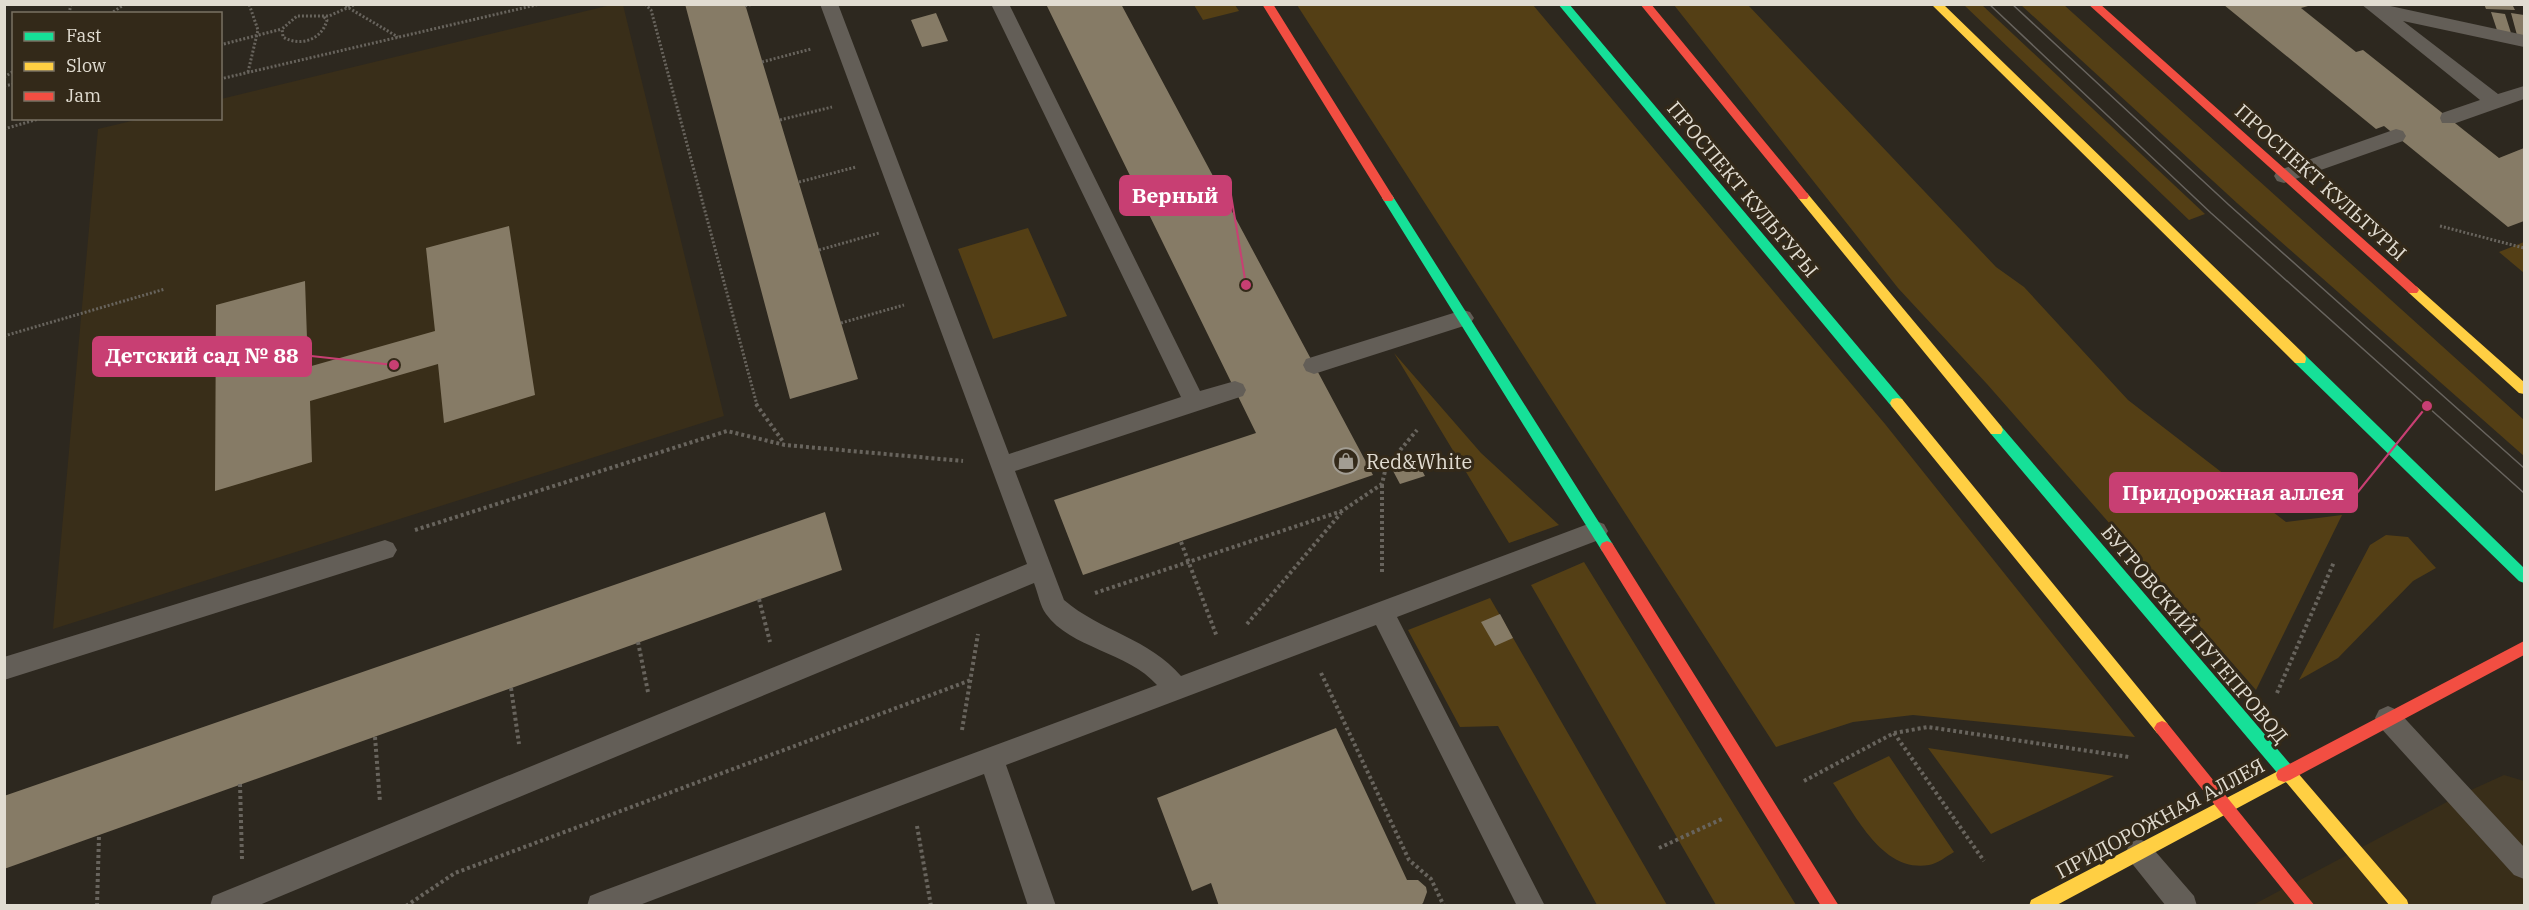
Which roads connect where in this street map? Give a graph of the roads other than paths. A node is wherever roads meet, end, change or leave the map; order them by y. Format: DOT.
graph roads {
  1 [pos="829,4"];
  2 [pos="1000,4"];
  3 [pos="1267,4"];
  4 [pos="1563,4"];
  5 [pos="1645,4"];
  6 [pos="1935,4"];
  7 [pos="2093,4"];
  8 [pos="2372,7"];
  9 [pos="2524,41"];
  10 [pos="2524,92"];
  11 [pos="2495,102"];
  12 [pos="2449,118"];
  13 [pos="2396,136"];
  14 [pos="2284,176"];
  15 [pos="1463,318"];
  16 [pos="1314,365"];
  17 [pos="1961,388"];
  18 [pos="2524,389"];
  19 [pos="1235,390"];
  20 [pos="1194,402"];
  21 [pos="1002,466"];
  22 [pos="1596,531"];
  23 [pos="385,550"];
  24 [pos="1040,570"];
  25 [pos="2524,577"];
  26 [pos="1382,611"];
  27 [pos="2524,648"];
  28 [pos="4,669"];
  29 [pos="1176,689"];
  30 [pos="2388,718"];
  31 [pos="991,758"];
  32 [pos="2139,852"];
  33 [pos="2524,866"];
  34 [pos="233,901"];
  35 [pos="600,906"];
  36 [pos="1042,906"];
  37 [pos="1532,906"];
  38 [pos="1831,906"];
  39 [pos="2037,906"];
  40 [pos="2184,906"];
  41 [pos="2307,906"];
  42 [pos="2401,906"];
  1 -- 21 [label="lane"];
  2 -- 20 [label="lane"];
  3 -- 15 [label="main road"];
  4 -- 41 [label="main road, ПРОСПЕКТ КУЛЬТУРЫ"];
  5 -- 17 [label="main road, ПРОСПЕКТ КУЛЬТУРЫ"];
  6 -- 25 [label="main road"];
  7 -- 14 [label="main road, ПРОСПЕКТ КУЛЬТУРЫ"];
  8 -- 9 [label="lane"];
  8 -- 11 [label="lane"];
  10 -- 11 [label="lane"];
  11 -- 12 [label="lane"];
  13 -- 14 [label="lane"];
  14 -- 18 [label="main road, ПРОСПЕКТ КУЛЬТУРЫ"];
  15 -- 16 [label="lane"];
  15 -- 22 [label="main road"];
  17 -- 42 [label="main road, БУГРОВСКИЙ ПУТЕПРОВОД"];
  19 -- 20 [label="lane"];
  20 -- 21 [label="lane"];
  21 -- 24 [label="lane"];
  22 -- 26 [label="lane"];
  22 -- 38 [label="main road"];
  23 -- 28 [label="lane"];
  24 -- 29 [label="lane"];
  24 -- 34 [label="lane"];
  26 -- 29 [label="lane"];
  26 -- 37 [label="lane"];
  27 -- 30 [label="main road, ПРИДОРОЖНАЯ АЛЛЕЯ"];
  29 -- 31 [label="lane"];
  30 -- 32 [label="main road, ПРИДОРОЖНАЯ АЛЛЕЯ"];
  30 -- 33 [label="lane"];
  31 -- 35 [label="lane"];
  31 -- 36 [label="lane"];
  32 -- 39 [label="main road, ПРИДОРОЖНАЯ АЛЛЕЯ"];
  32 -- 40 [label="lane"];
}
